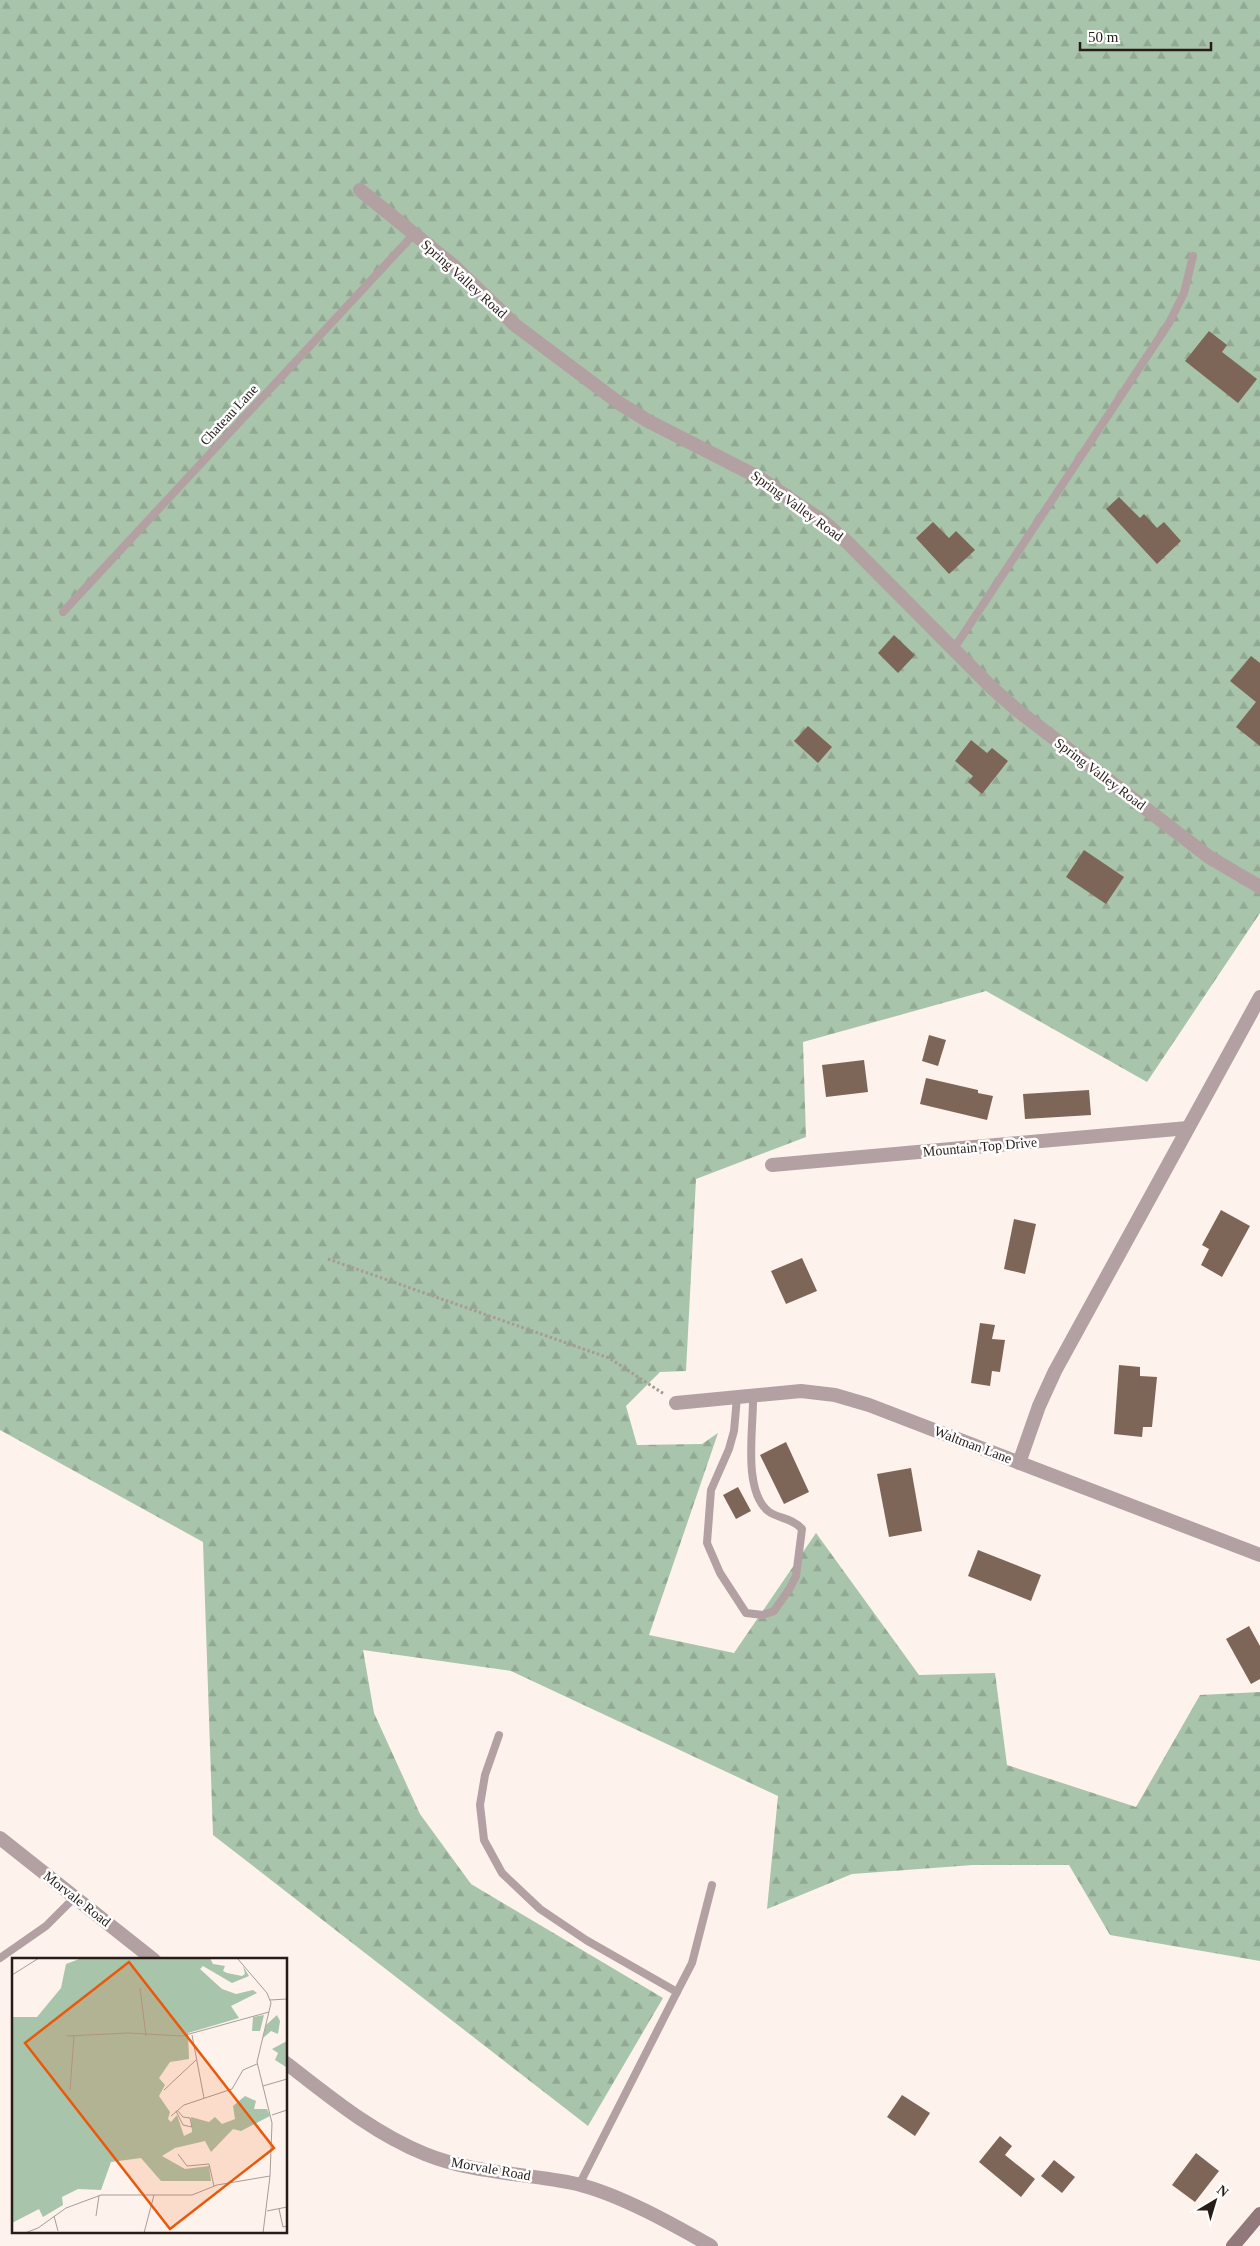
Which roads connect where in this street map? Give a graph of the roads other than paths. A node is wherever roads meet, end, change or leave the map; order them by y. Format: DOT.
graph roads {
  1 [pos="360,190"];
  2 [pos="414,234"];
  3 [pos="1193,256"];
  4 [pos="63,612"];
  5 [pos="954,650"];
  6 [pos="1260,887"];
  7 [pos="1260,997"];
  8 [pos="1188,1128"];
  9 [pos="772,1165"];
  10 [pos="753,1395"];
  11 [pos="737,1397"];
  12 [pos="676,1403"];
  13 [pos="1019,1463"];
  14 [pos="1260,1555"];
  15 [pos="499,1735"];
  16 [pos="0,1838"];
  17 [pos="712,1885"];
  18 [pos="75,1897"];
  19 [pos="0,1958"];
  20 [pos="151,1958"];
  21 [pos="677,1992"];
  22 [pos="288,2065"];
  23 [pos="579,2185"];
  24 [pos="1260,2214"];
  25 [pos="711,2246"];
  26 [pos="1233,2246"];
  1 -- 2 [label="street, Spring Valley Road"];
  2 -- 4 [label="lane, Chateau Lane"];
  2 -- 5 [label="street, Spring Valley Road"];
  3 -- 5 [label="lane"];
  5 -- 6 [label="street, Spring Valley Road"];
  7 -- 8 [label="street"];
  8 -- 9 [label="street, Mountain Top Drive"];
  8 -- 13 [label="street"];
  10 -- 11 [label="street, Waltman Lane"];
  10 -- 11 [label="lane"];
  10 -- 13 [label="street, Waltman Lane"];
  11 -- 12 [label="street, Waltman Lane"];
  13 -- 14 [label="street, Waltman Lane"];
  15 -- 21 [label="lane"];
  16 -- 18 [label="street, Morvale Road"];
  17 -- 21 [label="lane"];
  18 -- 19 [label="lane"];
  18 -- 20 [label="street, Morvale Road"];
  21 -- 23 [label="lane"];
  22 -- 23 [label="street, Morvale Road"];
  23 -- 25 [label="street, Morvale Road"];
  24 -- 26 [label="main road"];
}
